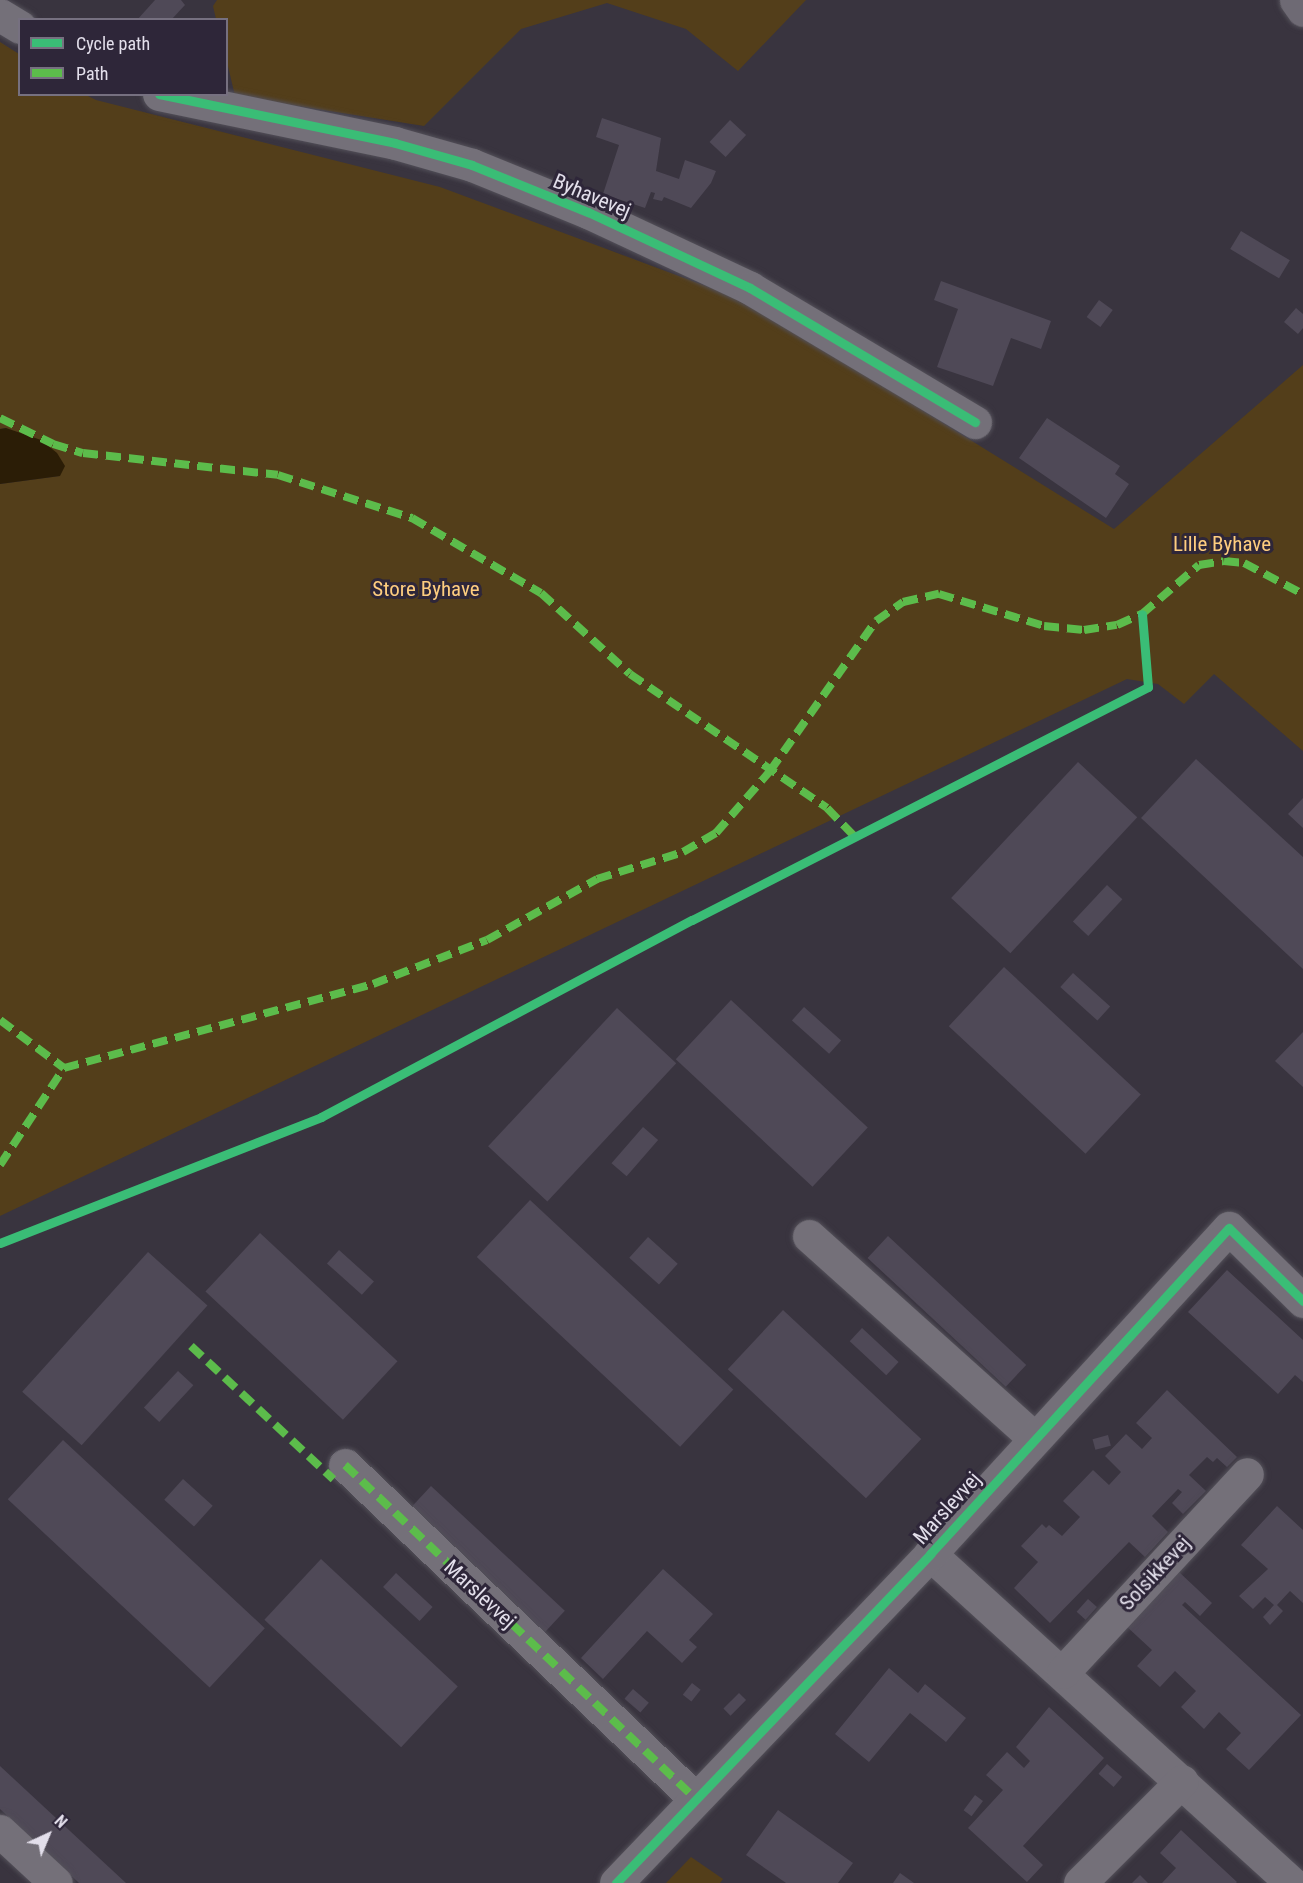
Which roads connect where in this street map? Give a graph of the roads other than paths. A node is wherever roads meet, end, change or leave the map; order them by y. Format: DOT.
graph roads {
  1 [pos="1296,0"];
  2 [pos="1303,10"];
  3 [pos="0,15"];
  4 [pos="18,26"];
  5 [pos="169,96"];
  6 [pos="975,422"];
  7 [pos="809,1236"];
  8 [pos="1303,1301"];
  9 [pos="1034,1438"];
  10 [pos="345,1466"];
  11 [pos="1246,1474"];
  12 [pos="930,1554"];
  13 [pos="1063,1672"];
  14 [pos="1182,1781"];
  15 [pos="694,1797"];
  16 [pos="0,1832"];
  17 [pos="56,1883"];
  18 [pos="616,1883"];
  19 [pos="1080,1883"];
  20 [pos="1292,1883"];
  1 -- 2 [label="main road"];
  3 -- 4 [label="street"];
  5 -- 6 [label="street, Byhavevej"];
  7 -- 9 [label="street"];
  8 -- 9 [label="street, Marslevvej"];
  9 -- 12 [label="street, Marslevvej"];
  10 -- 15 [label="street, Marslevvej"];
  11 -- 13 [label="street, Solsikkevej"];
  12 -- 13 [label="street"];
  12 -- 15 [label="street, Marslevvej"];
  13 -- 14 [label="street"];
  14 -- 19 [label="street"];
  14 -- 20 [label="street"];
  15 -- 18 [label="street, Marslevvej"];
  16 -- 17 [label="street"];
}
